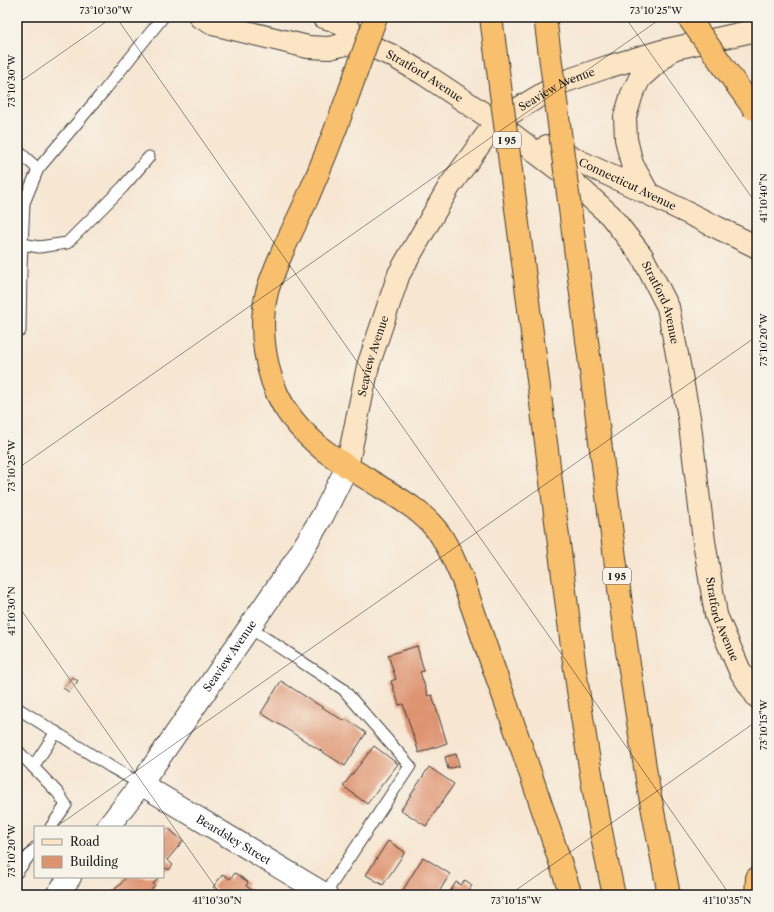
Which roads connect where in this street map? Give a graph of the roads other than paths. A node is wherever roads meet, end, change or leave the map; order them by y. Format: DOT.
graph roads {
  1 [pos="163,17"];
  2 [pos="200,17"];
  3 [pos="322,17"];
  4 [pos="376,17"];
  5 [pos="491,17"];
  6 [pos="545,17"];
  7 [pos="688,17"];
  8 [pos="757,30"];
  9 [pos="359,41"];
  10 [pos="672,49"];
  11 [pos="755,111"];
  12 [pos="496,122"];
  13 [pos="17,150"];
  14 [pos="149,157"];
  15 [pos="38,169"];
  16 [pos="648,193"];
  17 [pos="22,244"];
  18 [pos="757,247"];
  19 [pos="20,331"];
  20 [pos="347,466"];
  21 [pos="250,628"];
  22 [pos="757,697"];
  23 [pos="17,708"];
  24 [pos="56,732"];
  25 [pos="17,750"];
  26 [pos="33,767"];
  27 [pos="141,784"];
  28 [pos="52,826"];
  29 [pos="109,826"];
  30 [pos="34,849"];
  31 [pos="17,872"];
  32 [pos="69,878"];
  33 [pos="757,878"];
  34 [pos="56,895"];
  35 [pos="325,895"];
  36 [pos="571,895"];
  37 [pos="614,895"];
  38 [pos="669,895"];
  39 [pos="756,895"];
  1 -- 15 [label="lane"];
  2 -- 9 [label="main road"];
  3 -- 9 [label="main road, Stratford Avenue"];
  4 -- 20 [label="highway, bridge"];
  5 -- 37 [label="highway, I 95, bridge"];
  6 -- 38 [label="highway, I 95, bridge"];
  7 -- 11 [label="highway, bridge"];
  8 -- 10 [label="main road, Seaview Avenue"];
  9 -- 12 [label="main road, Stratford Avenue"];
  10 -- 12 [label="main road, Seaview Avenue"];
  10 -- 16 [label="main road"];
  12 -- 16 [label="main road, Connecticut Avenue"];
  12 -- 20 [label="main road, Seaview Avenue"];
  12 -- 22 [label="main road, Stratford Avenue"];
  13 -- 15 [label="lane"];
  14 -- 17 [label="lane"];
  15 -- 17 [label="lane"];
  16 -- 18 [label="main road, Connecticut Avenue"];
  17 -- 19 [label="lane"];
  20 -- 21 [label="street, Seaview Avenue"];
  20 -- 36 [label="highway"];
  21 -- 27 [label="street, Seaview Avenue"];
  21 -- 35 [label="lane"];
  23 -- 24 [label="lane"];
  24 -- 26 [label="lane"];
  24 -- 27 [label="lane"];
  25 -- 26 [label="lane"];
  26 -- 28 [label="lane"];
  27 -- 29 [label="street, Seaview Avenue"];
  27 -- 35 [label="street, Beardsley Street"];
  30 -- 31 [label="lane"];
  32 -- 34 [label="street"];
  33 -- 39 [label="highway"];
}
